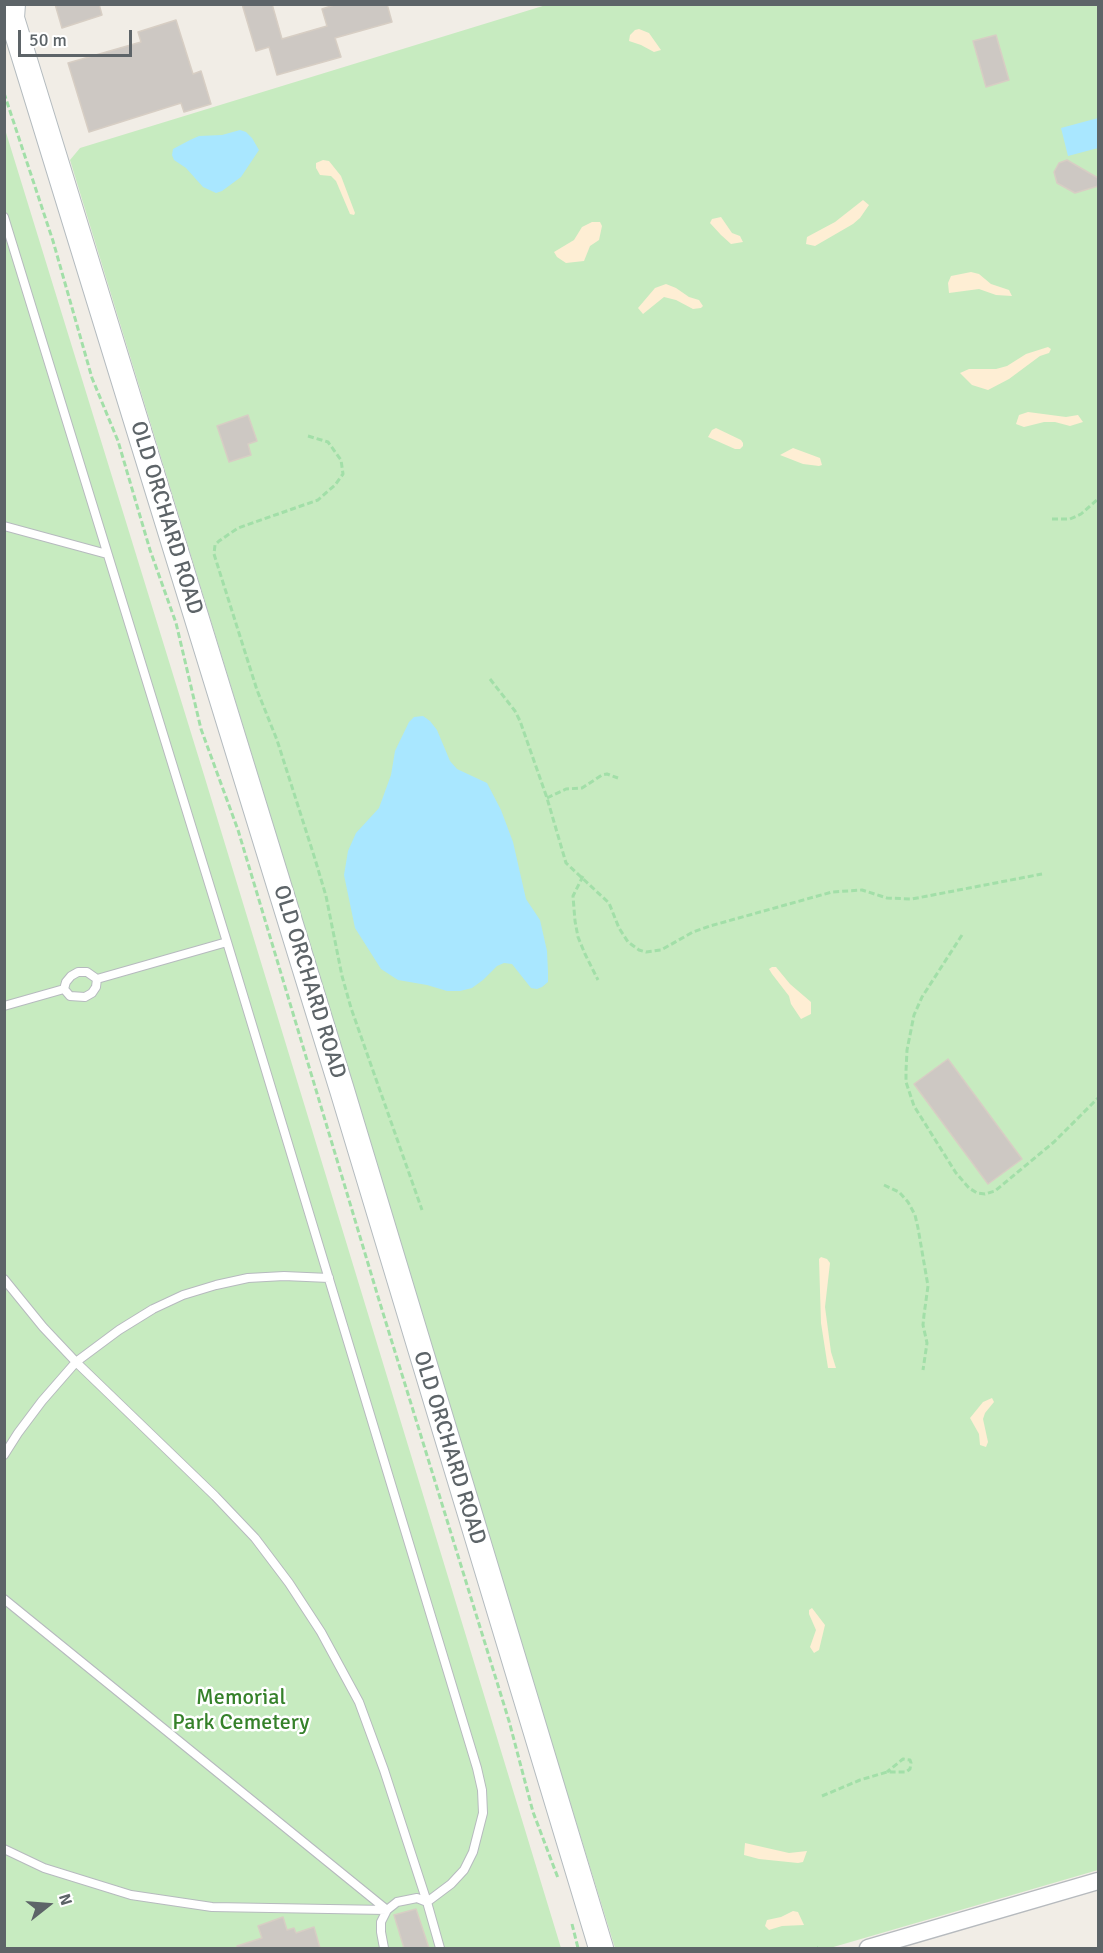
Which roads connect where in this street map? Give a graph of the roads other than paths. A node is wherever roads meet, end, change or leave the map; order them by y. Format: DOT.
graph roads {
  1 [pos="10,11"];
  2 [pos="4,217"];
  3 [pos="4,526"];
  4 [pos="107,555"];
  5 [pos="227,942"];
  6 [pos="96,979"];
  7 [pos="64,989"];
  8 [pos="4,1006"];
  9 [pos="329,1278"];
  10 [pos="4,1280"];
  11 [pos="76,1362"];
  12 [pos="4,1455"];
  13 [pos="4,1599"];
  14 [pos="4,1849"];
  15 [pos="1098,1881"];
  16 [pos="427,1902"];
  17 [pos="387,1910"];
  18 [pos="384,1948"];
  19 [pos="440,1948"];
  20 [pos="601,1948"];
  21 [pos="868,1948"];
  1 -- 20 [label="main road, OLD ORCHARD ROAD"];
  2 -- 4 [label="lane"];
  3 -- 4 [label="lane"];
  4 -- 5 [label="lane"];
  5 -- 6 [label="lane"];
  5 -- 9 [label="lane"];
  6 -- 7 [label="lane"];
  6 -- 7 [label="lane"];
  7 -- 8 [label="lane"];
  9 -- 11 [label="lane"];
  9 -- 16 [label="lane"];
  10 -- 11 [label="lane"];
  11 -- 12 [label="lane"];
  11 -- 16 [label="lane"];
  13 -- 17 [label="lane"];
  14 -- 17 [label="lane"];
  15 -- 21 [label="street"];
  16 -- 17 [label="lane"];
  16 -- 19 [label="lane"];
  17 -- 18 [label="lane"];
}
